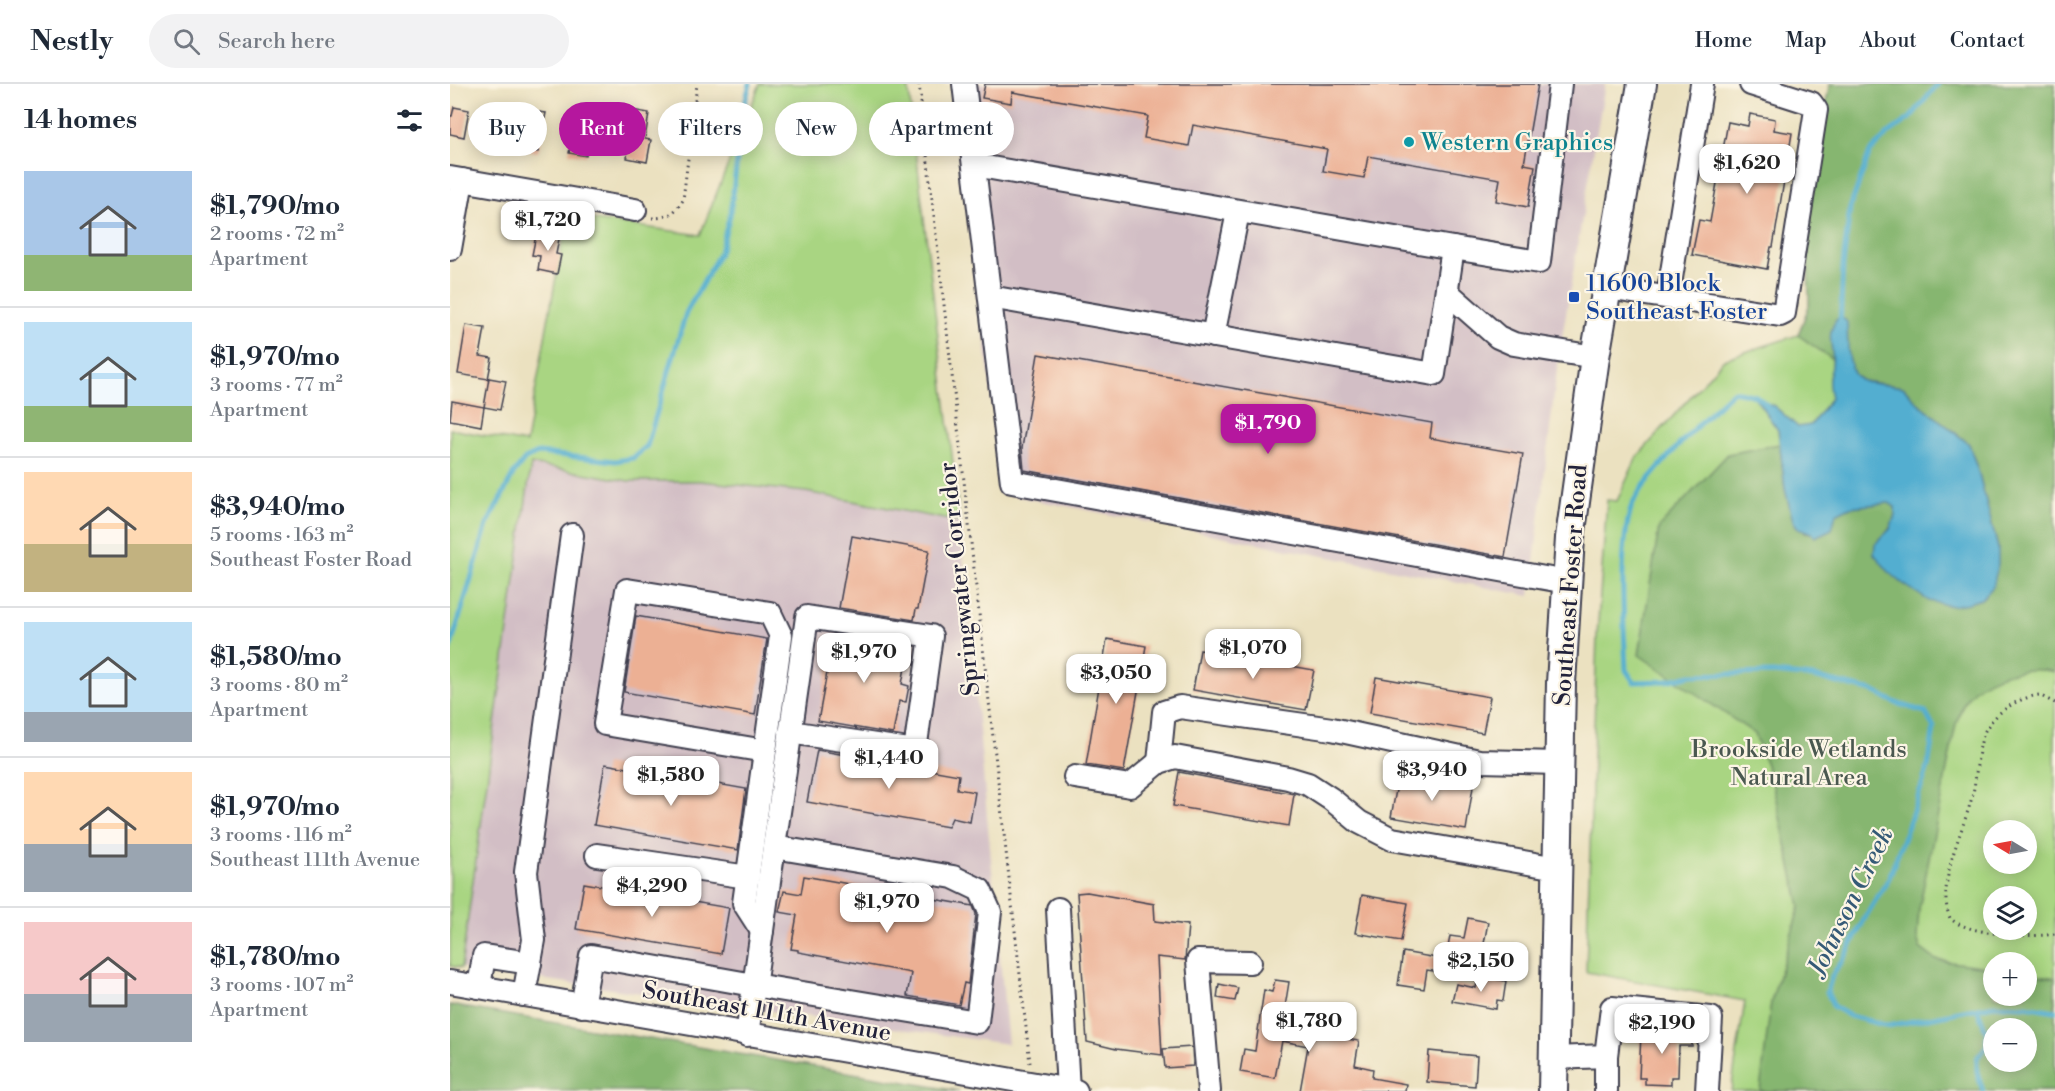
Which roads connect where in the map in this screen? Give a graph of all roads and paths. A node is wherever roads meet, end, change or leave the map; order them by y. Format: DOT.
graph roads {
  1 [pos="697,84"];
  2 [pos="920,84"];
  3 [pos="964,84"];
  4 [pos="1560,84"];
  5 [pos="1642,84"];
  6 [pos="1702,84"];
  7 [pos="1751,84"];
  8 [pos="974,165"];
  9 [pos="456,179"];
  10 [pos="635,210"];
  11 [pos="1238,212"];
  12 [pos="1454,248"];
  13 [pos="450,249"];
  14 [pos="1607,288"];
  15 [pos="1447,292"];
  16 [pos="990,297"];
  17 [pos="1668,297"];
  18 [pos="1213,336"];
  19 [pos="1595,357"];
  20 [pos="572,535"];
  21 [pos="1567,582"];
  22 [pos="2055,703"];
  23 [pos="790,732"];
  24 [pos="765,751"];
  25 [pos="1159,762"];
  26 [pos="1560,763"];
  27 [pos="1075,777"];
  28 [pos="774,847"];
  29 [pos="597,855"];
  30 [pos="1557,868"];
  31 [pos="748,877"];
  32 [pos="1058,909"];
  33 [pos="762,931"];
  34 [pos="2055,934"];
  35 [pos="1250,962"];
  36 [pos="530,963"];
  37 [pos="450,982"];
  38 [pos="754,985"];
  39 [pos="479,987"];
  40 [pos="524,995"];
  41 [pos="582,1006"];
  42 [pos="747,1035"];
  43 [pos="1606,1056"];
  44 [pos="1553,1058"];
  45 [pos="1031,1071"];
  46 [pos="1072,1090"];
  47 [pos="1209,1091"];
  48 [pos="1553,1091"];
  49 [pos="1606,1091"];
  50 [pos="1707,1091"];
  1 -- 10 [label="path"];
  2 -- 45 [label="path, Springwater Corridor"];
  3 -- 8 [label="street"];
  4 -- 12 [label="street"];
  5 -- 14 [label="main road, Southeast Foster Road"];
  6 -- 17 [label="street"];
  7 -- 17 [label="street"];
  8 -- 11 [label="street"];
  8 -- 16 [label="street"];
  9 -- 10 [label="street"];
  9 -- 13 [label="street"];
  11 -- 12 [label="street"];
  11 -- 18 [label="street"];
  12 -- 15 [label="street"];
  14 -- 17 [label="street"];
  14 -- 19 [label="main road, Southeast Foster Road"];
  15 -- 18 [label="street"];
  15 -- 19 [label="street"];
  16 -- 18 [label="street"];
  16 -- 21 [label="street"];
  19 -- 21 [label="main road, Southeast Foster Road"];
  20 -- 36 [label="street"];
  21 -- 26 [label="main road, Southeast Foster Road"];
  22 -- 34 [label="path"];
  23 -- 23 [label="street"];
  23 -- 28 [label="street"];
  24 -- 24 [label="street"];
  24 -- 31 [label="street"];
  25 -- 26 [label="street"];
  25 -- 27 [label="street"];
  25 -- 30 [label="street"];
  26 -- 30 [label="main road, Southeast Foster Road"];
  28 -- 33 [label="street"];
  28 -- 38 [label="street"];
  29 -- 31 [label="street"];
  30 -- 44 [label="main road, Southeast Foster Road"];
  31 -- 33 [label="street"];
  32 -- 46 [label="street"];
  33 -- 38 [label="street"];
  35 -- 47 [label="street"];
  36 -- 39 [label="street"];
  36 -- 40 [label="street"];
  37 -- 39 [label="street, Southeast 111th Avenue"];
  38 -- 41 [label="street"];
  38 -- 42 [label="street"];
  39 -- 40 [label="street, Southeast 111th Avenue"];
  40 -- 41 [label="street, Southeast 111th Avenue"];
  41 -- 42 [label="street, Southeast 111th Avenue"];
  42 -- 46 [label="street, Southeast 111th Avenue"];
  43 -- 44 [label="street"];
  43 -- 49 [label="street"];
  43 -- 50 [label="street"];
  44 -- 48 [label="main road, Southeast Foster Road"];
}
